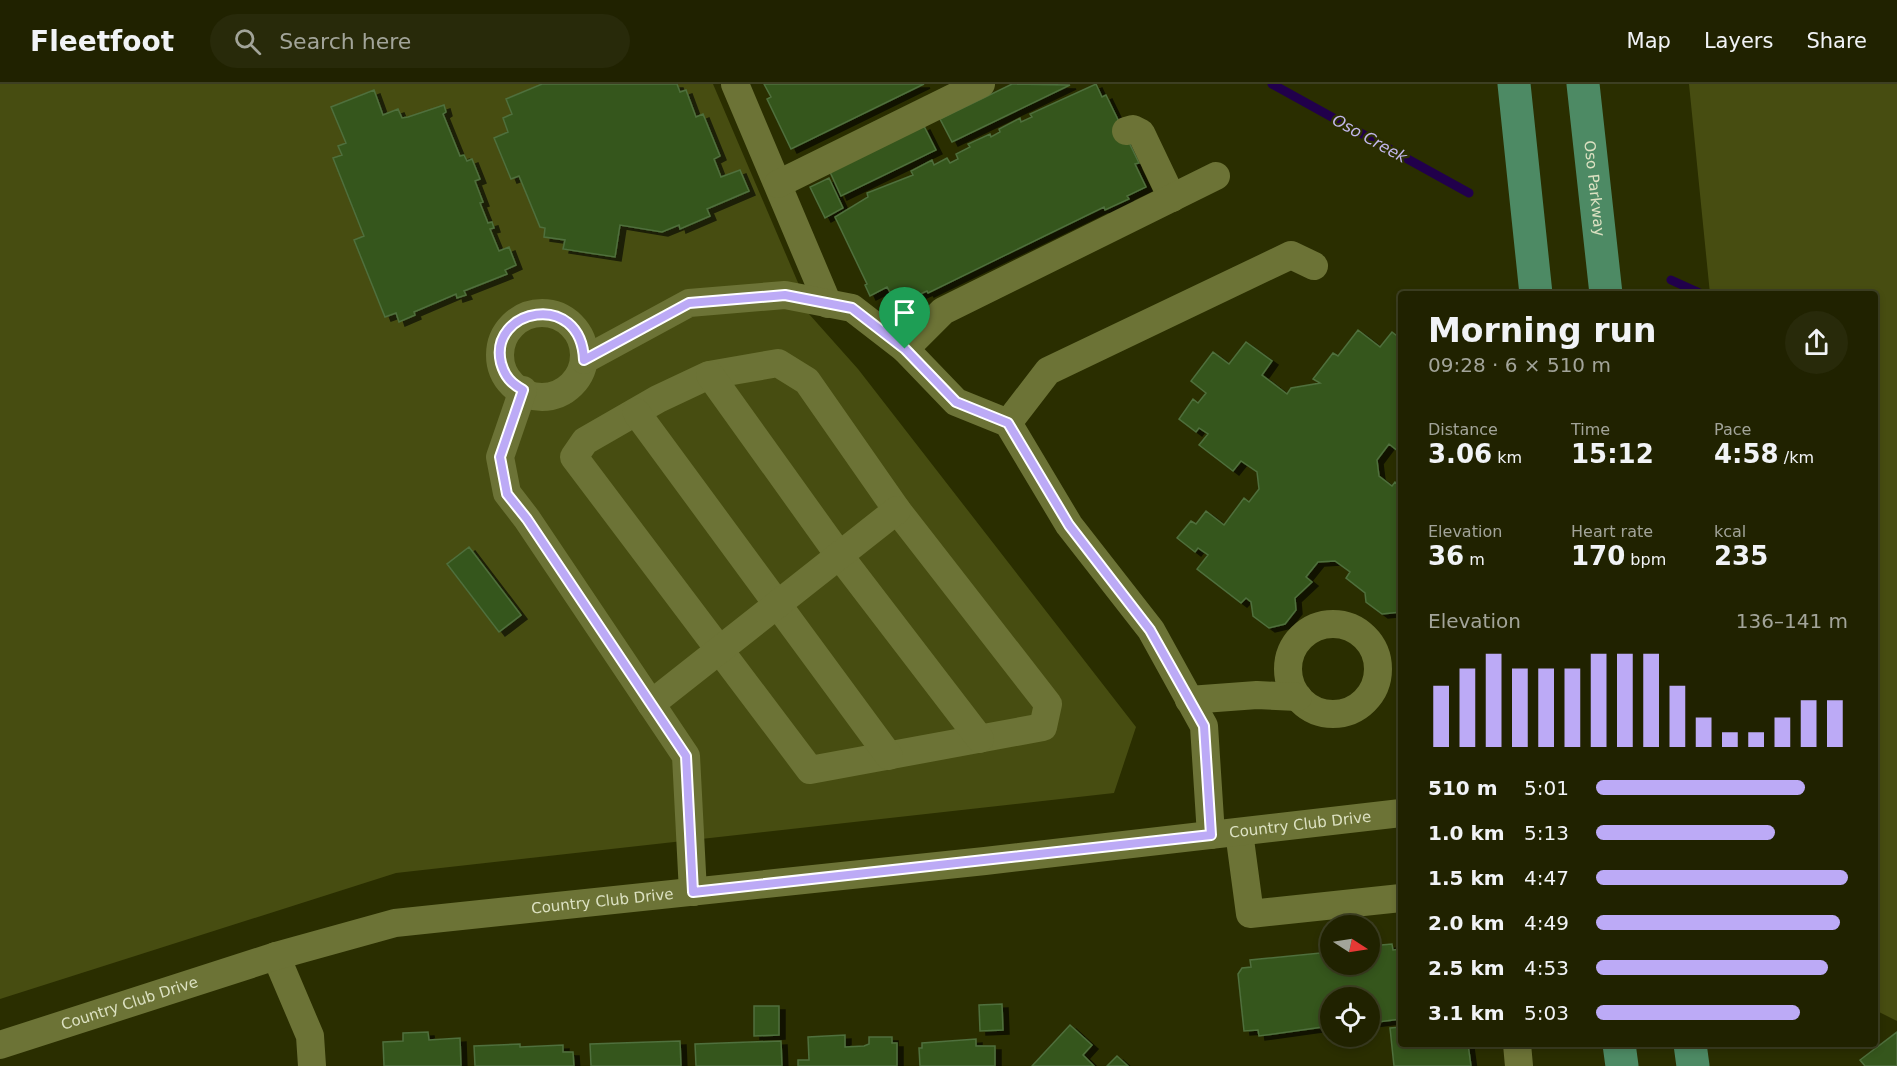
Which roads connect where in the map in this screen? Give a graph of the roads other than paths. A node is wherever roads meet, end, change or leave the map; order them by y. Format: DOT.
graph roads {
  1 [pos="735,84"];
  2 [pos="981,84"];
  3 [pos="1514,84"];
  4 [pos="1583,84"];
  5 [pos="1126,131"];
  6 [pos="1216,176"];
  7 [pos="778,184"];
  8 [pos="1172,198"];
  9 [pos="1314,266"];
  10 [pos="1536,291"];
  11 [pos="1606,291"];
  12 [pos="828,304"];
  13 [pos="905,349"];
  14 [pos="584,360"];
  15 [pos="710,375"];
  16 [pos="523,390"];
  17 [pos="636,412"];
  18 [pos="1008,423"];
  19 [pos="897,510"];
  20 [pos="839,555"];
  21 [pos="778,604"];
  22 [pos="718,651"];
  23 [pos="1298,697"];
  24 [pos="1189,700"];
  25 [pos="651,704"];
  26 [pos="980,739"];
  27 [pos="889,756"];
  28 [pos="1398,813"];
  29 [pos="1239,832"];
  30 [pos="1211,835"];
  31 [pos="693,892"];
  32 [pos="1398,898"];
  33 [pos="276,956"];
  34 [pos="0,1045"];
  35 [pos="1517,1047"];
  36 [pos="1619,1047"];
  37 [pos="1690,1047"];
  38 [pos="312,1066"];
  39 [pos="1519,1066"];
  40 [pos="1622,1066"];
  41 [pos="1692,1066"];
  1 -- 7 [label="street"];
  2 -- 7 [label="street"];
  3 -- 10 [label="main road"];
  4 -- 11 [label="main road, Oso Parkway"];
  5 -- 8 [label="street"];
  6 -- 8 [label="street"];
  7 -- 12 [label="street"];
  8 -- 13 [label="street"];
  9 -- 18 [label="street"];
  12 -- 13 [label="street"];
  12 -- 14 [label="street"];
  13 -- 18 [label="street"];
  14 -- 16 [label="street"];
  14 -- 16 [label="street"];
  15 -- 17 [label="street"];
  15 -- 19 [label="street"];
  15 -- 20 [label="street"];
  16 -- 25 [label="street"];
  17 -- 21 [label="street"];
  17 -- 22 [label="street"];
  18 -- 24 [label="street"];
  19 -- 20 [label="street"];
  19 -- 26 [label="street"];
  20 -- 21 [label="street"];
  20 -- 26 [label="street"];
  21 -- 22 [label="street"];
  21 -- 27 [label="street"];
  22 -- 25 [label="street"];
  22 -- 27 [label="street"];
  23 -- 24 [label="street"];
  24 -- 30 [label="street"];
  25 -- 31 [label="street"];
  26 -- 27 [label="street"];
  28 -- 29 [label="street, Country Club Drive"];
  29 -- 30 [label="street, Country Club Drive"];
  29 -- 32 [label="street"];
  30 -- 31 [label="street, Country Club Drive"];
  31 -- 33 [label="street, Country Club Drive"];
  33 -- 34 [label="street, Country Club Drive"];
  33 -- 38 [label="street"];
  35 -- 39 [label="street"];
  36 -- 40 [label="main road"];
  37 -- 41 [label="main road"];
}
